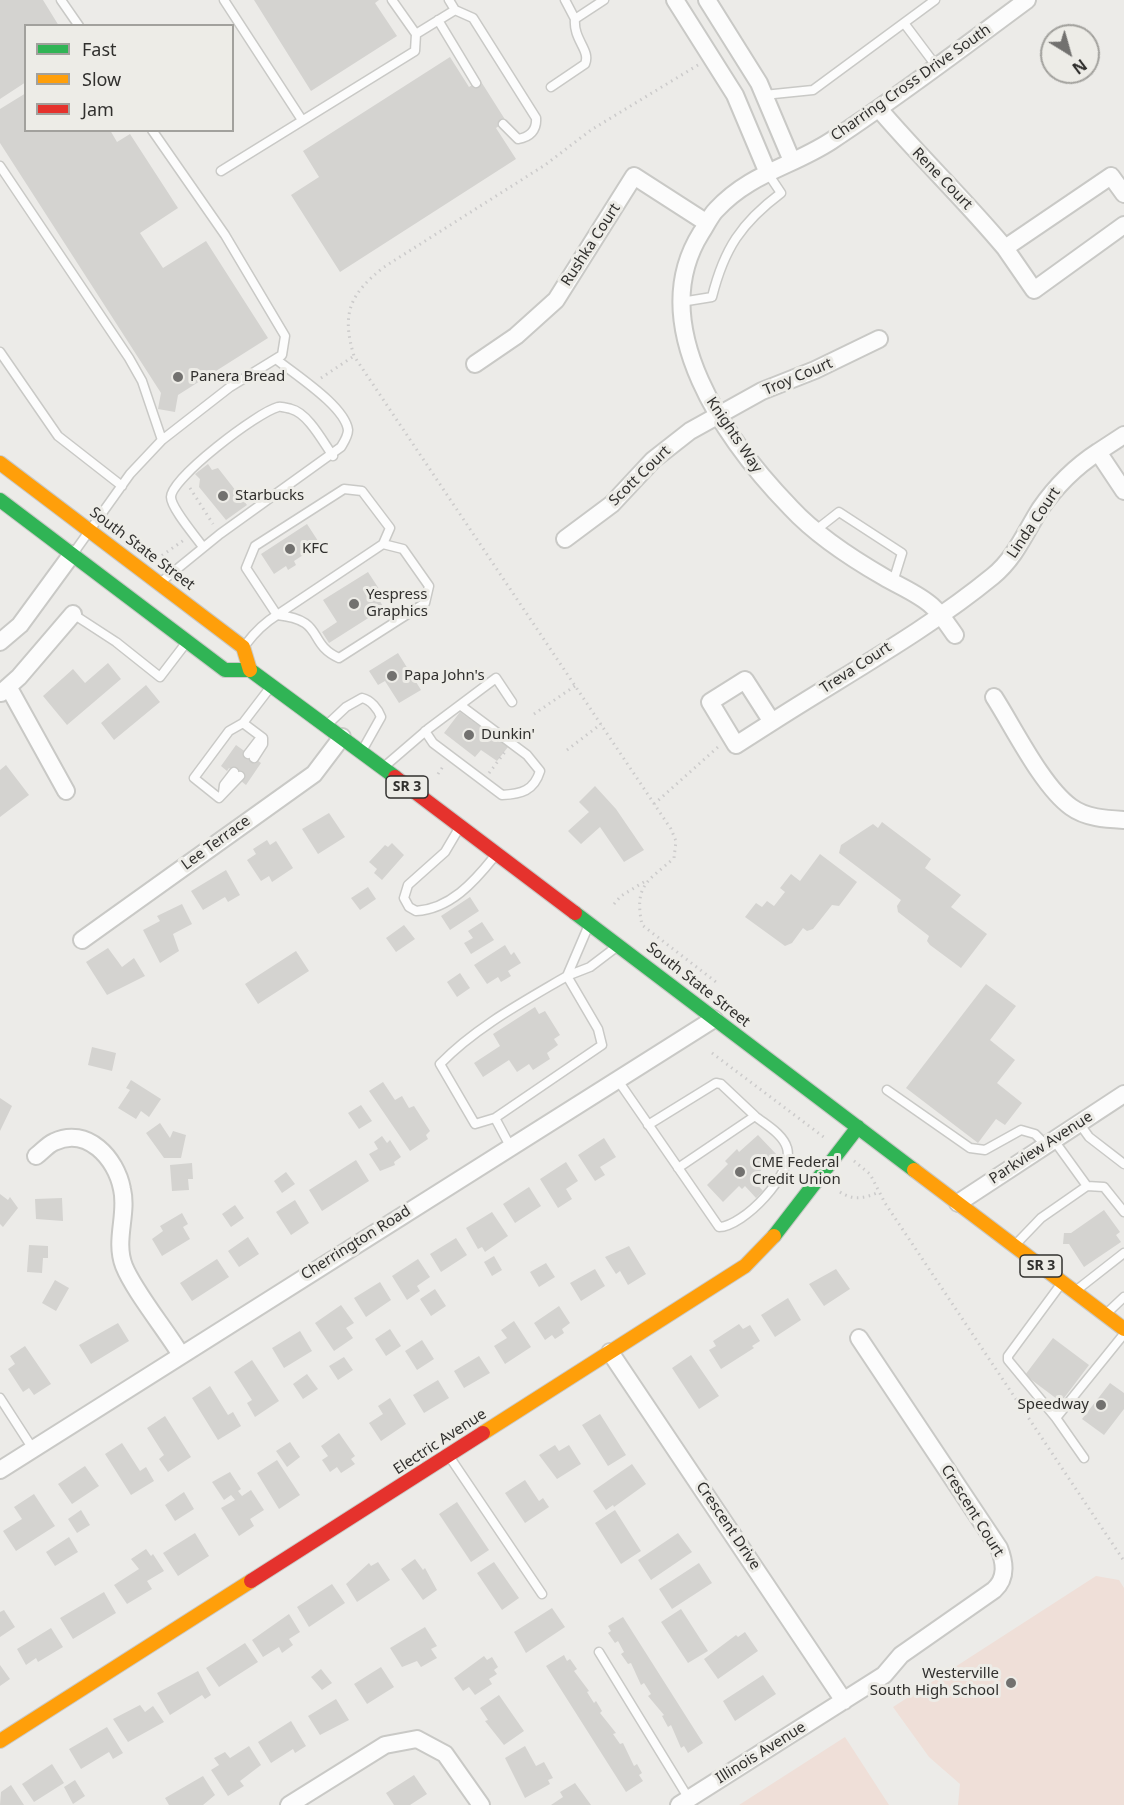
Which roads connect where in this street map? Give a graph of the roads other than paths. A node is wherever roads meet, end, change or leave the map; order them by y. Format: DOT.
graph roads {
  1 [pos="61,0"];
  2 [pos="224,0"];
  3 [pos="392,0"];
  4 [pos="449,0"];
  5 [pos="565,0"];
  6 [pos="604,0"];
  7 [pos="675,0"];
  8 [pos="707,0"];
  9 [pos="935,0"];
  10 [pos="1027,0"];
  11 [pos="455,10"];
  12 [pos="575,19"];
  13 [pos="438,20"];
  14 [pos="904,23"];
  15 [pos="78,24"];
  16 [pos="416,34"];
  17 [pos="937,67"];
  18 [pos="476,83"];
  19 [pos="551,87"];
  20 [pos="764,94"];
  21 [pos="879,109"];
  22 [pos="302,120"];
  23 [pos="503,124"];
  24 [pos="153,132"];
  25 [pos="792,161"];
  26 [pos="0,166"];
  27 [pos="222,171"];
  28 [pos="767,171"];
  29 [pos="1124,194"];
  30 [pos="707,223"];
  31 [pos="1124,225"];
  32 [pos="1005,248"];
  33 [pos="681,302"];
  34 [pos="879,339"];
  35 [pos="1,356"];
  36 [pos="276,359"];
  37 [pos="475,364"];
  38 [pos="717,415"];
  39 [pos="1124,435"];
  40 [pos="162,440"];
  41 [pos="1098,452"];
  42 [pos="333,456"];
  43 [pos="0,462"];
  44 [pos="122,486"];
  45 [pos="1124,490"];
  46 [pos="0,500"];
  47 [pos="90,531"];
  48 [pos="816,531"];
  49 [pos="67,532"];
  50 [pos="565,539"];
  51 [pos="383,544"];
  52 [pos="203,547"];
  53 [pos="72,554"];
  54 [pos="103,559"];
  55 [pos="118,571"];
  56 [pos="160,582"];
  57 [pos="893,583"];
  58 [pos="74,614"];
  59 [pos="939,614"];
  60 [pos="277,615"];
  61 [pos="204,617"];
  62 [pos="161,621"];
  63 [pos="955,635"];
  64 [pos="187,641"];
  65 [pos="0,642"];
  66 [pos="240,651"];
  67 [pos="250,670"];
  68 [pos="272,686"];
  69 [pos="4,691"];
  70 [pos="994,697"];
  71 [pos="512,702"];
  72 [pos="460,705"];
  73 [pos="772,722"];
  74 [pos="243,723"];
  75 [pos="325,726"];
  76 [pos="425,731"];
  77 [pos="342,737"];
  78 [pos="361,752"];
  79 [pos="251,756"];
  80 [pos="383,768"];
  81 [pos="237,774"];
  82 [pos="66,791"];
  83 [pos="1124,820"];
  84 [pos="460,827"];
  85 [pos="497,854"];
  86 [pos="590,923"];
  87 [pos="82,940"];
  88 [pos="619,945"];
  89 [pos="567,976"];
  90 [pos="714,1019"];
  91 [pos="617,1079"];
  92 [pos="887,1090"];
  93 [pos="1124,1094"];
  94 [pos="755,1116"];
  95 [pos="495,1118"];
  96 [pos="1079,1123"];
  97 [pos="648,1125"];
  98 [pos="858,1127"];
  99 [pos="1049,1142"];
  100 [pos="510,1146"];
  101 [pos="36,1156"];
  102 [pos="1124,1164"];
  103 [pos="678,1168"];
  104 [pos="1087,1186"];
  105 [pos="958,1203"];
  106 [pos="1124,1212"];
  107 [pos="1014,1246"];
  108 [pos="1124,1253"];
  109 [pos="1062,1282"];
  110 [pos="1075,1292"];
  111 [pos="1124,1297"];
  112 [pos="1105,1314"];
  113 [pos="1124,1329"];
  114 [pos="1124,1334"];
  115 [pos="859,1338"];
  116 [pos="610,1352"];
  117 [pos="182,1355"];
  118 [pos="0,1398"];
  119 [pos="1056,1418"];
  120 [pos="33,1449"];
  121 [pos="449,1456"];
  122 [pos="1084,1458"];
  123 [pos="0,1470"];
  124 [pos="542,1594"];
  125 [pos="599,1652"];
  126 [pos="844,1701"];
  127 [pos="0,1741"];
  128 [pos="684,1802"];
  129 [pos="289,1805"];
  130 [pos="481,1805"];
  1 -- 15 [label="lane"];
  2 -- 22 [label="lane"];
  3 -- 16 [label="lane"];
  4 -- 11 [label="lane"];
  5 -- 12 [label="lane"];
  6 -- 12 [label="lane"];
  7 -- 28 [label="street"];
  8 -- 20 [label="street"];
  9 -- 14 [label="lane"];
  10 -- 17 [label="street, Charring Cross Drive South"];
  11 -- 13 [label="lane"];
  11 -- 23 [label="lane"];
  12 -- 19 [label="lane"];
  13 -- 16 [label="lane"];
  13 -- 18 [label="lane"];
  14 -- 17 [label="lane"];
  14 -- 20 [label="lane"];
  16 -- 22 [label="lane"];
  17 -- 21 [label="street, Charring Cross Drive South"];
  20 -- 25 [label="street"];
  21 -- 25 [label="street, Charring Cross Drive South"];
  21 -- 32 [label="street, Rene Court"];
  22 -- 27 [label="lane"];
  24 -- 36 [label="lane"];
  25 -- 28 [label="street, Knights Way"];
  26 -- 40 [label="lane"];
  28 -- 30 [label="street, Knights Way"];
  28 -- 33 [label="lane"];
  29 -- 32 [label="street"];
  30 -- 33 [label="street, Knights Way"];
  30 -- 37 [label="street, Rushka Court"];
  31 -- 32 [label="street, Rene Court"];
  33 -- 38 [label="street, Knights Way"];
  34 -- 38 [label="street, Troy Court"];
  35 -- 44 [label="lane"];
  36 -- 40 [label="lane"];
  36 -- 42 [label="lane"];
  38 -- 48 [label="street, Knights Way"];
  38 -- 50 [label="street, Scott Court"];
  39 -- 41 [label="street, Linda Court"];
  40 -- 44 [label="lane"];
  41 -- 45 [label="street"];
  41 -- 59 [label="street, Linda Court"];
  42 -- 52 [label="lane"];
  42 -- 52 [label="lane"];
  43 -- 47 [label="main road, South State Street"];
  44 -- 47 [label="lane"];
  46 -- 53 [label="main road"];
  47 -- 49 [label="main road"];
  47 -- 53 [label="lane"];
  47 -- 56 [label="main road, South State Street"];
  48 -- 57 [label="street, Knights Way"];
  48 -- 57 [label="lane"];
  51 -- 60 [label="lane"];
  51 -- 60 [label="lane"];
  51 -- 60 [label="lane"];
  52 -- 56 [label="lane"];
  53 -- 54 [label="main road"];
  53 -- 62 [label="main road"];
  53 -- 65 [label="street"];
  55 -- 61 [label="main road"];
  56 -- 61 [label="main road, South State Street"];
  57 -- 59 [label="street, Knights Way"];
  58 -- 64 [label="lane"];
  58 -- 69 [label="street"];
  59 -- 63 [label="street, Knights Way"];
  59 -- 73 [label="street, Treva Court"];
  60 -- 66 [label="lane"];
  61 -- 66 [label="main road, South State Street"];
  62 -- 64 [label="main road"];
  62 -- 66 [label="main road"];
  64 -- 67 [label="main road"];
  66 -- 67 [label="main road"];
  67 -- 68 [label="main road, South State Street / SR 3"];
  68 -- 74 [label="lane"];
  68 -- 75 [label="main road, South State Street / SR 3"];
  69 -- 82 [label="street"];
  70 -- 83 [label="street"];
  71 -- 72 [label="lane"];
  72 -- 76 [label="lane"];
  72 -- 76 [label="lane"];
  73 -- 73 [label="street, Treva Court"];
  74 -- 79 [label="lane"];
  74 -- 81 [label="lane"];
  75 -- 77 [label="main road, South State Street / SR 3"];
  75 -- 78 [label="lane"];
  76 -- 80 [label="lane"];
  77 -- 78 [label="main road, South State Street / SR 3"];
  77 -- 87 [label="street, Lee Terrace"];
  78 -- 80 [label="main road, South State Street / SR 3"];
  80 -- 84 [label="main road, South State Street / SR 3"];
  84 -- 85 [label="main road, South State Street / SR 3"];
  84 -- 85 [label="lane"];
  85 -- 86 [label="main road, South State Street / SR 3"];
  86 -- 88 [label="main road, South State Street / SR 3"];
  86 -- 89 [label="lane"];
  88 -- 89 [label="lane"];
  88 -- 90 [label="main road, South State Street / SR 3"];
  89 -- 95 [label="lane"];
  89 -- 95 [label="lane"];
  90 -- 91 [label="street, Cherrington Road"];
  90 -- 98 [label="main road, South State Street / SR 3"];
  91 -- 97 [label="lane"];
  91 -- 100 [label="street, Cherrington Road"];
  92 -- 99 [label="lane"];
  93 -- 96 [label="street, Parkview Avenue"];
  94 -- 97 [label="lane"];
  94 -- 103 [label="lane"];
  94 -- 103 [label="lane"];
  95 -- 100 [label="lane"];
  96 -- 99 [label="street, Parkview Avenue"];
  96 -- 102 [label="lane"];
  97 -- 103 [label="lane"];
  98 -- 105 [label="main road, South State Street / SR 3"];
  98 -- 116 [label="main road, Electric Avenue"];
  99 -- 104 [label="lane"];
  99 -- 105 [label="street, Parkview Avenue"];
  100 -- 117 [label="street, Cherrington Road"];
  101 -- 117 [label="street"];
  104 -- 106 [label="lane"];
  104 -- 107 [label="lane"];
  105 -- 107 [label="main road, South State Street / SR 3"];
  107 -- 109 [label="main road, South State Street / SR 3"];
  108 -- 110 [label="lane"];
  109 -- 110 [label="main road, South State Street / SR 3"];
  109 -- 119 [label="lane"];
  110 -- 112 [label="main road, South State Street / SR 3"];
  111 -- 112 [label="lane"];
  112 -- 113 [label="main road, South State Street / SR 3"];
  114 -- 119 [label="lane"];
  115 -- 126 [label="street, Crescent Court"];
  116 -- 121 [label="main road, Electric Avenue"];
  116 -- 126 [label="street, Crescent Drive"];
  117 -- 120 [label="street, Cherrington Road"];
  118 -- 120 [label="lane"];
  119 -- 122 [label="lane"];
  120 -- 123 [label="street, Cherrington Road"];
  121 -- 124 [label="lane"];
  121 -- 127 [label="main road, Electric Avenue"];
  125 -- 128 [label="lane"];
  126 -- 128 [label="street, Illinois Avenue"];
  129 -- 130 [label="street"];
}
